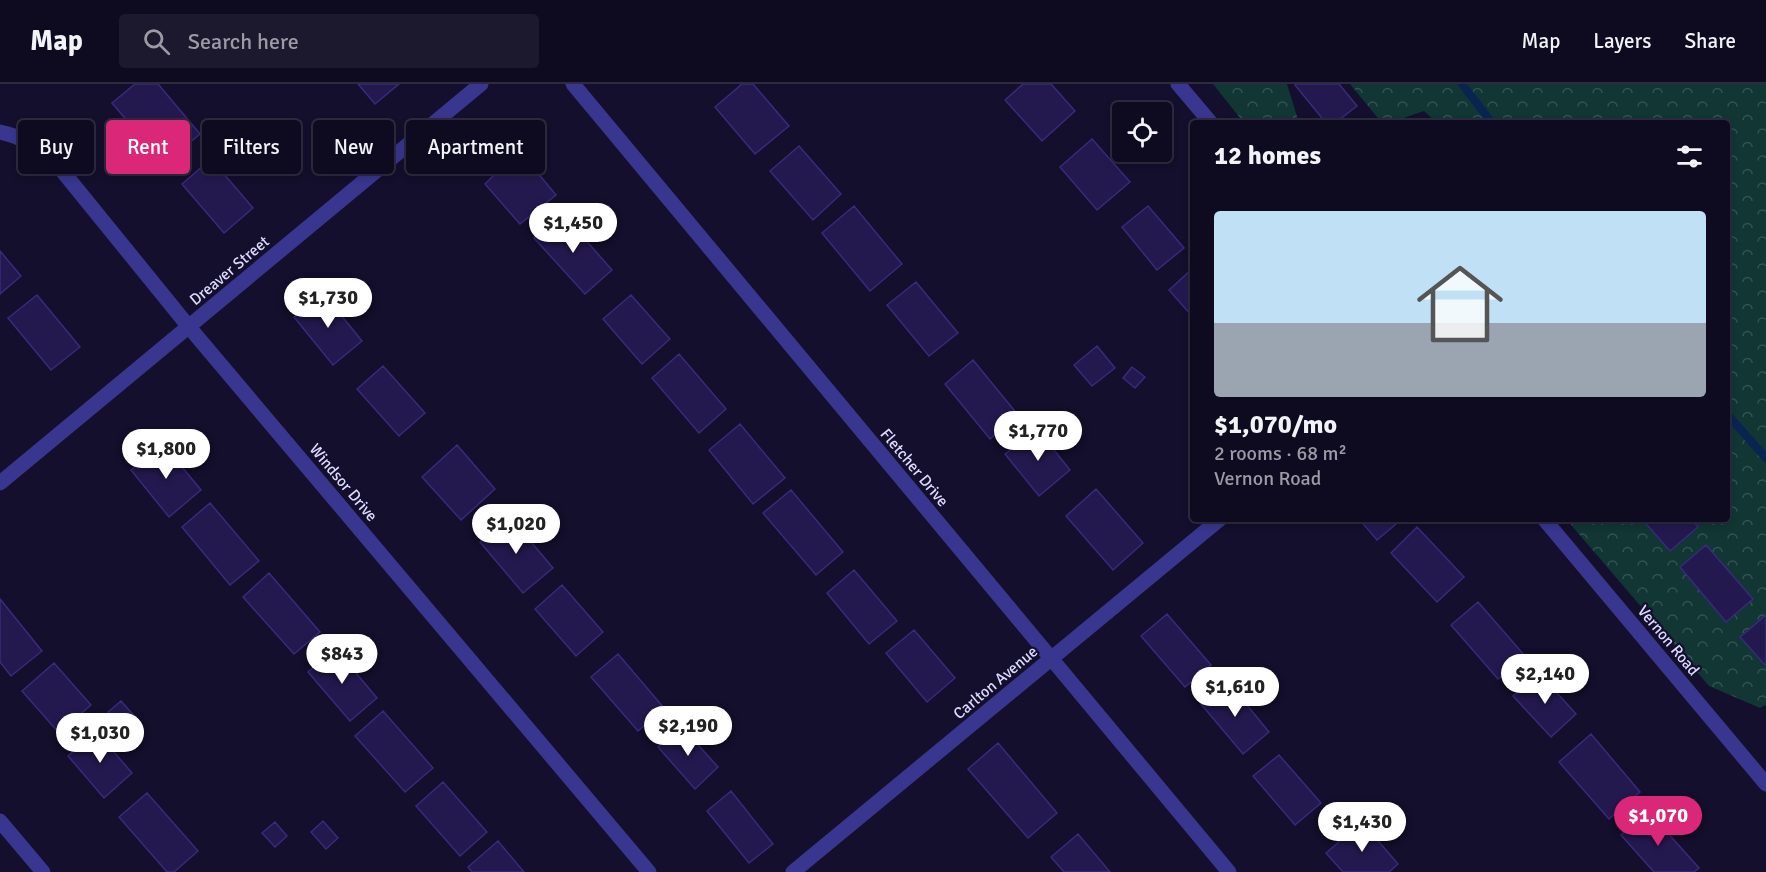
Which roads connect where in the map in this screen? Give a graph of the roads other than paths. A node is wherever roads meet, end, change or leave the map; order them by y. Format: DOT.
graph roads {
  1 [pos="481,84"];
  2 [pos="573,84"];
  3 [pos="1178,84"];
  4 [pos="1208,120"];
  5 [pos="0,132"];
  6 [pos="189,327"];
  7 [pos="0,483"];
  8 [pos="1216,522"];
  9 [pos="1547,522"];
  10 [pos="1051,658"];
  11 [pos="1766,784"];
  12 [pos="0,821"];
  13 [pos="43,872"];
  14 [pos="649,872"];
  15 [pos="793,872"];
  16 [pos="1229,872"];
  1 -- 6 [label="street, Dreaver Street"];
  2 -- 10 [label="street, Fletcher Drive"];
  3 -- 4 [label="street"];
  5 -- 6 [label="street, Windsor Drive"];
  6 -- 7 [label="street, Dreaver Street"];
  6 -- 14 [label="street, Windsor Drive"];
  8 -- 10 [label="street, Carlton Avenue"];
  9 -- 11 [label="street, Vernon Road"];
  10 -- 15 [label="street, Carlton Avenue"];
  10 -- 16 [label="street, Fletcher Drive"];
  12 -- 13 [label="street"];
}
